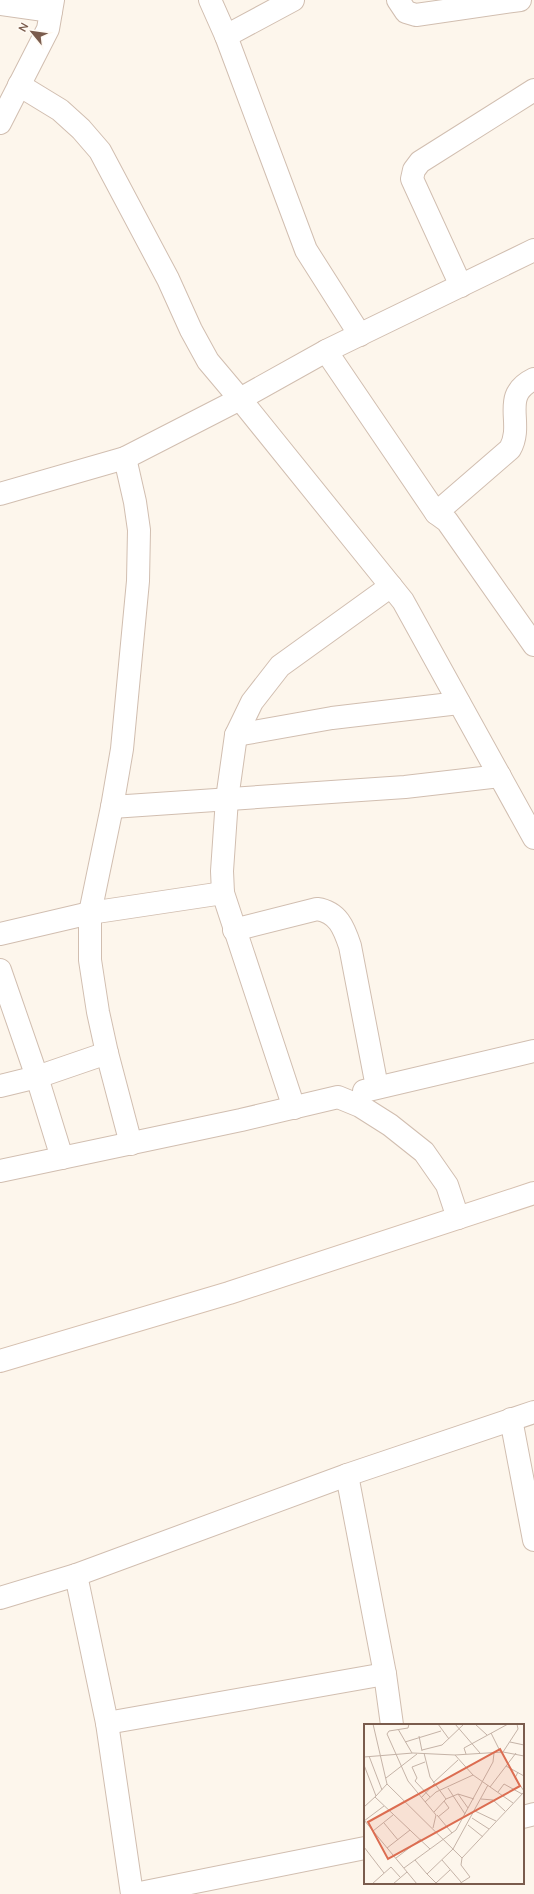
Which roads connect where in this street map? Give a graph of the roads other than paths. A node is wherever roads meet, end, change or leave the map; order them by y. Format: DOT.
graph roads {
  1 [pos="210,0"];
  2 [pos="293,0"];
  3 [pos="398,0"];
  4 [pos="520,0"];
  5 [pos="0,4"];
  6 [pos="52,6"];
  7 [pos="226,36"];
  8 [pos="19,85"];
  9 [pos="534,90"];
  10 [pos="0,123"];
  11 [pos="534,250"];
  12 [pos="462,286"];
  13 [pos="360,335"];
  14 [pos="326,351"];
  15 [pos="534,379"];
  16 [pos="240,399"];
  17 [pos="125,458"];
  18 [pos="0,494"];
  19 [pos="436,513"];
  20 [pos="391,586"];
  21 [pos="534,645"];
  22 [pos="459,703"];
  23 [pos="236,735"];
  24 [pos="500,776"];
  25 [pos="226,799"];
  26 [pos="112,807"];
  27 [pos="534,838"];
  28 [pos="223,893"];
  29 [pos="90,913"];
  30 [pos="234,930"];
  31 [pos="0,934"];
  32 [pos="0,970"];
  33 [pos="534,1051"];
  34 [pos="107,1053"];
  35 [pos="37,1077"];
  36 [pos="0,1086"];
  37 [pos="377,1087"];
  38 [pos="338,1097"];
  39 [pos="294,1108"];
  40 [pos="131,1144"];
  41 [pos="62,1158"];
  42 [pos="0,1171"];
  43 [pos="534,1193"];
  44 [pos="458,1218"];
  45 [pos="0,1361"];
  46 [pos="534,1412"];
  47 [pos="511,1419"];
  48 [pos="347,1475"];
  49 [pos="534,1540"];
  50 [pos="76,1575"];
  51 [pos="0,1598"];
  52 [pos="385,1674"];
  53 [pos="107,1723"];
  54 [pos="392,1724"];
  55 [pos="534,1814"];
  56 [pos="524,1817"];
  57 [pos="364,1848"];
  58 [pos="134,1894"];
  1 -- 7 [label="street"];
  2 -- 7 [label="street"];
  3 -- 4 [label="street"];
  5 -- 6 [label="street"];
  6 -- 8 [label="street"];
  7 -- 13 [label="street"];
  8 -- 10 [label="street"];
  8 -- 16 [label="street"];
  9 -- 12 [label="street"];
  11 -- 12 [label="street"];
  12 -- 13 [label="street"];
  13 -- 14 [label="street"];
  14 -- 16 [label="street"];
  14 -- 19 [label="street"];
  15 -- 19 [label="street"];
  16 -- 17 [label="street"];
  16 -- 20 [label="street"];
  17 -- 18 [label="street"];
  17 -- 26 [label="street"];
  19 -- 21 [label="street"];
  20 -- 22 [label="street"];
  20 -- 23 [label="street"];
  22 -- 23 [label="street"];
  22 -- 24 [label="street"];
  23 -- 25 [label="street"];
  24 -- 25 [label="street"];
  24 -- 27 [label="street"];
  25 -- 26 [label="street"];
  25 -- 28 [label="street"];
  26 -- 29 [label="street"];
  28 -- 29 [label="street"];
  28 -- 30 [label="street"];
  29 -- 31 [label="street"];
  29 -- 34 [label="street"];
  30 -- 37 [label="street"];
  30 -- 39 [label="street"];
  32 -- 35 [label="street"];
  33 -- 37 [label="street"];
  34 -- 35 [label="street"];
  34 -- 40 [label="street"];
  35 -- 36 [label="street"];
  35 -- 41 [label="street"];
  37 -- 38 [label="street"];
  38 -- 39 [label="street"];
  38 -- 44 [label="street"];
  39 -- 40 [label="street"];
  40 -- 41 [label="street"];
  41 -- 42 [label="street"];
  43 -- 44 [label="street"];
  44 -- 45 [label="street"];
  46 -- 47 [label="street"];
  47 -- 48 [label="street"];
  47 -- 49 [label="street"];
  48 -- 50 [label="street"];
  48 -- 52 [label="street"];
  50 -- 51 [label="street"];
  50 -- 53 [label="street"];
  52 -- 53 [label="street"];
  52 -- 54 [label="street"];
  53 -- 58 [label="street"];
  55 -- 56 [label="street"];
  57 -- 58 [label="street"];
}
